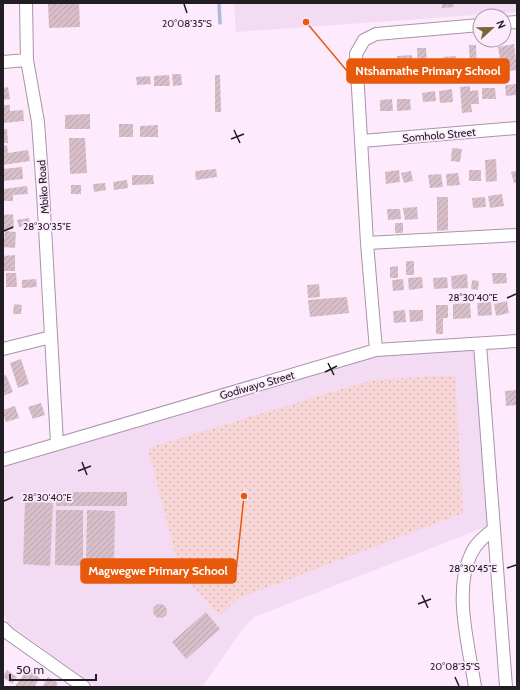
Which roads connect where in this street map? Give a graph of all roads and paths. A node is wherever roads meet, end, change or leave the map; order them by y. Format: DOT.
graph roads {
  1 [pos="26,3"];
  2 [pos="472,26"];
  3 [pos="27,60"];
  4 [pos="3,62"];
  5 [pos="517,128"];
  6 [pos="362,141"];
  7 [pos="517,235"];
  8 [pos="367,243"];
  9 [pos="51,338"];
  10 [pos="517,341"];
  11 [pos="480,344"];
  12 [pos="3,349"];
  13 [pos="376,350"];
  14 [pos="57,443"];
  15 [pos="3,460"];
  16 [pos="494,529"];
  17 [pos="3,628"];
  18 [pos="84,687"];
  19 [pos="475,687"];
  20 [pos="506,687"];
  1 -- 3 [label="street, Mbiko Road"];
  2 -- 6 [label="street"];
  3 -- 4 [label="street"];
  3 -- 9 [label="street, Mbiko Road"];
  5 -- 6 [label="street, Somholo Street"];
  6 -- 8 [label="street"];
  7 -- 8 [label="street"];
  8 -- 13 [label="street"];
  9 -- 12 [label="street"];
  9 -- 14 [label="street, Mbiko Road"];
  10 -- 11 [label="street, Godiwayo Street"];
  11 -- 13 [label="street, Godiwayo Street"];
  11 -- 16 [label="street"];
  13 -- 14 [label="street, Godiwayo Street"];
  14 -- 15 [label="street, Godiwayo Street"];
  16 -- 19 [label="street"];
  16 -- 20 [label="street"];
  17 -- 18 [label="street"];
}
